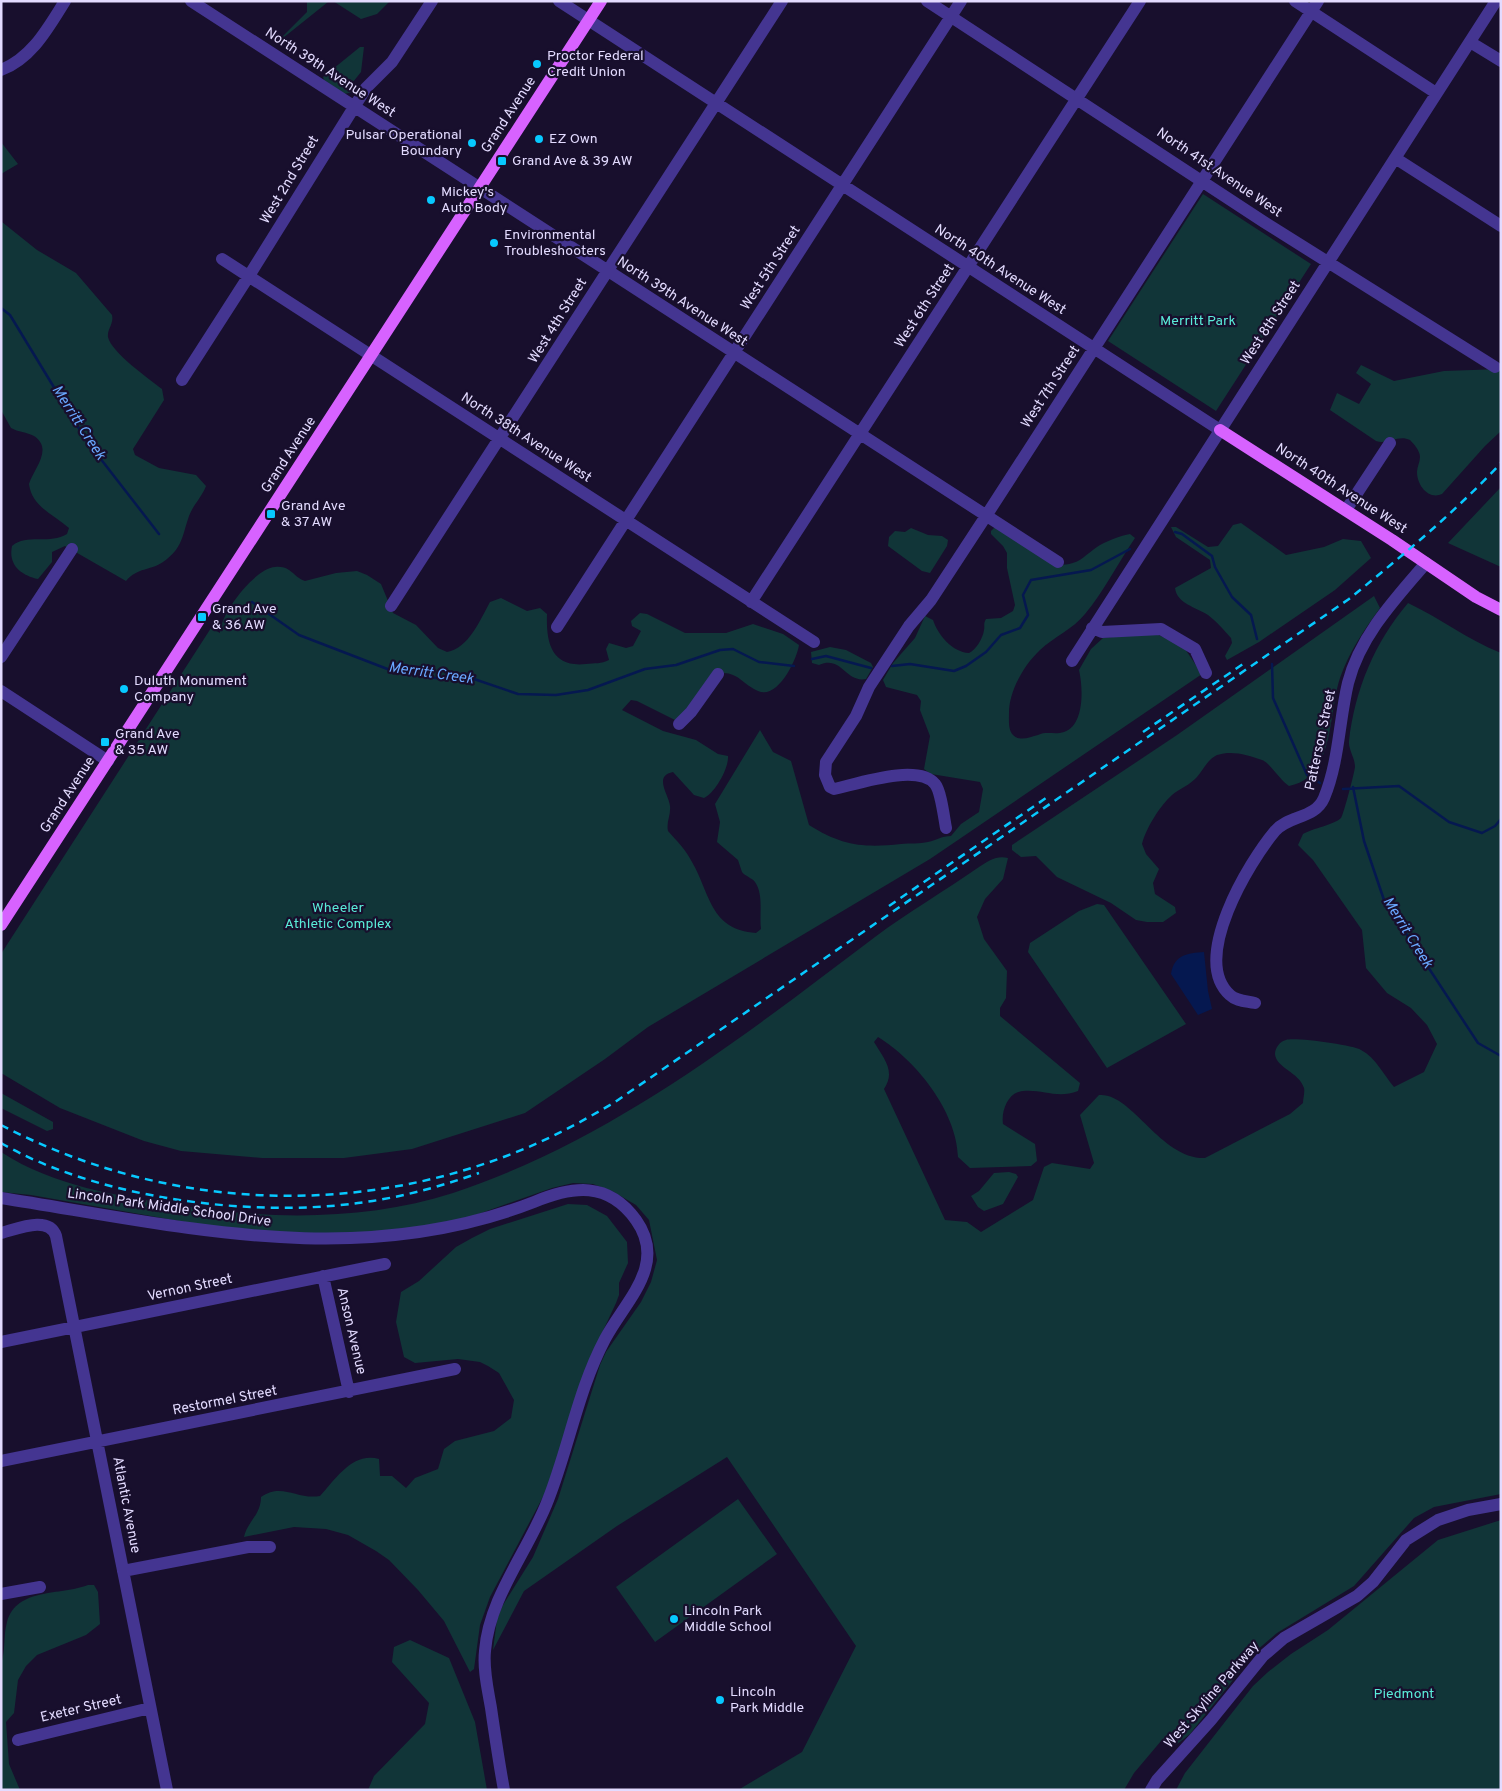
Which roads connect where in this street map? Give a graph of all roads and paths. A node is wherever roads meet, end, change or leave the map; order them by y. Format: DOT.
graph roads {
  1 [pos="65,1"];
  2 [pos="191,1"];
  3 [pos="432,1"];
  4 [pos="559,1"];
  5 [pos="601,1"];
  6 [pos="782,1"];
  7 [pos="927,1"];
  8 [pos="961,1"];
  9 [pos="1140,1"];
  10 [pos="1295,1"];
  11 [pos="1496,1"];
  12 [pos="1314,6"];
  13 [pos="951,17"];
  14 [pos="589,21"];
  15 [pos="1470,42"];
  16 [pos="1501,61"];
  17 [pos="1,70"];
  18 [pos="1436,92"];
  19 [pos="1078,98"];
  20 [pos="717,103"];
  21 [pos="353,107"];
  22 [pos="1395,158"];
  23 [pos="1203,180"];
  24 [pos="843,184"];
  25 [pos="480,187"];
  26 [pos="1501,226"];
  27 [pos="222,259"];
  28 [pos="1329,262"];
  29 [pos="968,267"];
  30 [pos="608,271"];
  31 [pos="248,277"];
  32 [pos="1094,348"];
  33 [pos="734,353"];
  34 [pos="371,357"];
  35 [pos="1495,367"];
  36 [pos="182,380"];
  37 [pos="1220,430"];
  38 [pos="860,435"];
  39 [pos="500,440"];
  40 [pos="1390,444"];
  41 [pos="1346,510"];
  42 [pos="986,516"];
  43 [pos="626,521"];
  44 [pos="72,549"];
  45 [pos="1058,562"];
  46 [pos="1426,563"];
  47 [pos="751,602"];
  48 [pos="391,606"];
  49 [pos="1501,610"];
  50 [pos="556,627"];
  51 [pos="1092,628"];
  52 [pos="814,642"];
  53 [pos="1,657"];
  54 [pos="1072,661"];
  55 [pos="1206,673"];
  56 [pos="718,674"];
  57 [pos="1,691"];
  58 [pos="678,724"];
  59 [pos="108,761"];
  60 [pos="946,828"];
  61 [pos="1,925"];
  62 [pos="1255,1002"];
  63 [pos="1,1198"];
  64 [pos="1,1233"];
  65 [pos="385,1264"];
  66 [pos="323,1276"];
  67 [pos="74,1328"];
  68 [pos="1,1342"];
  69 [pos="455,1369"];
  70 [pos="349,1392"];
  71 [pos="98,1442"];
  72 [pos="1,1461"];
  73 [pos="1501,1504"];
  74 [pos="270,1547"];
  75 [pos="123,1571"];
  76 [pos="40,1587"];
  77 [pos="1,1594"];
  78 [pos="150,1708"];
  79 [pos="18,1740"];
  80 [pos="166,1790"];
  81 [pos="504,1790"];
  82 [pos="1151,1790"];
  1 -- 17 [label="street"];
  2 -- 21 [label="street, North 39th Avenue West"];
  3 -- 21 [label="street, West 2nd Street"];
  4 -- 14 [label="street, North 40th Avenue West"];
  5 -- 14 [label="main road, Grand Avenue"];
  6 -- 20 [label="street, West 4th Street"];
  7 -- 13 [label="street, North 41st Avenue West"];
  8 -- 13 [label="street, West 5th Street"];
  9 -- 19 [label="street, West 6th Street"];
  10 -- 12 [label="street"];
  11 -- 15 [label="street, West 8th Street"];
  12 -- 18 [label="street"];
  12 -- 23 [label="street, West 7th Street"];
  13 -- 19 [label="street, North 41st Avenue West"];
  13 -- 24 [label="street, West 5th Street"];
  14 -- 20 [label="street, North 40th Avenue West"];
  14 -- 25 [label="main road, Grand Avenue"];
  15 -- 16 [label="street"];
  15 -- 18 [label="street, West 8th Street"];
  18 -- 22 [label="street, West 8th Street"];
  19 -- 23 [label="street, North 41st Avenue West"];
  19 -- 29 [label="street, West 6th Street"];
  20 -- 24 [label="street, North 40th Avenue West"];
  20 -- 30 [label="street, West 4th Street"];
  21 -- 25 [label="street, North 39th Avenue West"];
  21 -- 31 [label="street, West 2nd Street"];
  22 -- 26 [label="street"];
  22 -- 28 [label="street, West 8th Street"];
  23 -- 28 [label="street, North 41st Avenue West"];
  23 -- 32 [label="street, West 7th Street"];
  24 -- 29 [label="street, North 40th Avenue West"];
  24 -- 33 [label="street, West 5th Street"];
  25 -- 30 [label="street, North 39th Avenue West"];
  25 -- 34 [label="main road, Grand Avenue"];
  27 -- 31 [label="street, North 38th Avenue West"];
  28 -- 35 [label="street, North 41st Avenue West"];
  28 -- 37 [label="street, West 8th Street"];
  29 -- 32 [label="street, North 40th Avenue West"];
  29 -- 38 [label="street, West 6th Street"];
  30 -- 33 [label="street, North 39th Avenue West"];
  30 -- 39 [label="street, West 4th Street"];
  31 -- 34 [label="street, North 38th Avenue West"];
  31 -- 36 [label="street, West 2nd Street"];
  32 -- 37 [label="street, North 40th Avenue West"];
  32 -- 42 [label="street, West 7th Street"];
  33 -- 38 [label="street, North 39th Avenue West"];
  33 -- 43 [label="street, West 5th Street"];
  34 -- 39 [label="street, North 38th Avenue West"];
  34 -- 59 [label="main road, Grand Avenue"];
  37 -- 41 [label="main road, North 40th Avenue West"];
  37 -- 51 [label="street, West 8th Street"];
  38 -- 42 [label="street, North 39th Avenue West"];
  38 -- 47 [label="street, West 6th Street"];
  39 -- 43 [label="street, North 38th Avenue West"];
  39 -- 48 [label="street, West 4th Street"];
  40 -- 41 [label="street"];
  41 -- 46 [label="main road, North 40th Avenue West"];
  42 -- 45 [label="street, North 39th Avenue West"];
  42 -- 60 [label="street, West 7th Street"];
  43 -- 47 [label="street, North 38th Avenue West"];
  43 -- 50 [label="street, West 5th Street"];
  44 -- 53 [label="street"];
  46 -- 49 [label="main road, North 40th Avenue West"];
  46 -- 62 [label="street, Patterson Street"];
  47 -- 52 [label="street, North 38th Avenue West"];
  51 -- 54 [label="street, West 8th Street"];
  51 -- 55 [label="street"];
  56 -- 58 [label="street"];
  57 -- 59 [label="street"];
  59 -- 61 [label="main road, Grand Avenue"];
  63 -- 81 [label="street, Lincoln Park Middle School Drive"];
  64 -- 67 [label="street, Atlantic Avenue"];
  65 -- 66 [label="street, Vernon Street"];
  66 -- 67 [label="street, Vernon Street"];
  66 -- 70 [label="street, Anson Avenue"];
  67 -- 68 [label="street, Vernon Street"];
  67 -- 71 [label="street, Atlantic Avenue"];
  69 -- 70 [label="street, Restormel Street"];
  70 -- 71 [label="street, Restormel Street"];
  71 -- 72 [label="street, Restormel Street"];
  71 -- 75 [label="street, Atlantic Avenue"];
  73 -- 82 [label="street, West Skyline Parkway"];
  74 -- 75 [label="street"];
  75 -- 78 [label="street, Atlantic Avenue"];
  76 -- 77 [label="street"];
  78 -- 79 [label="street, Exeter Street"];
  78 -- 80 [label="street, Atlantic Avenue"];
}
